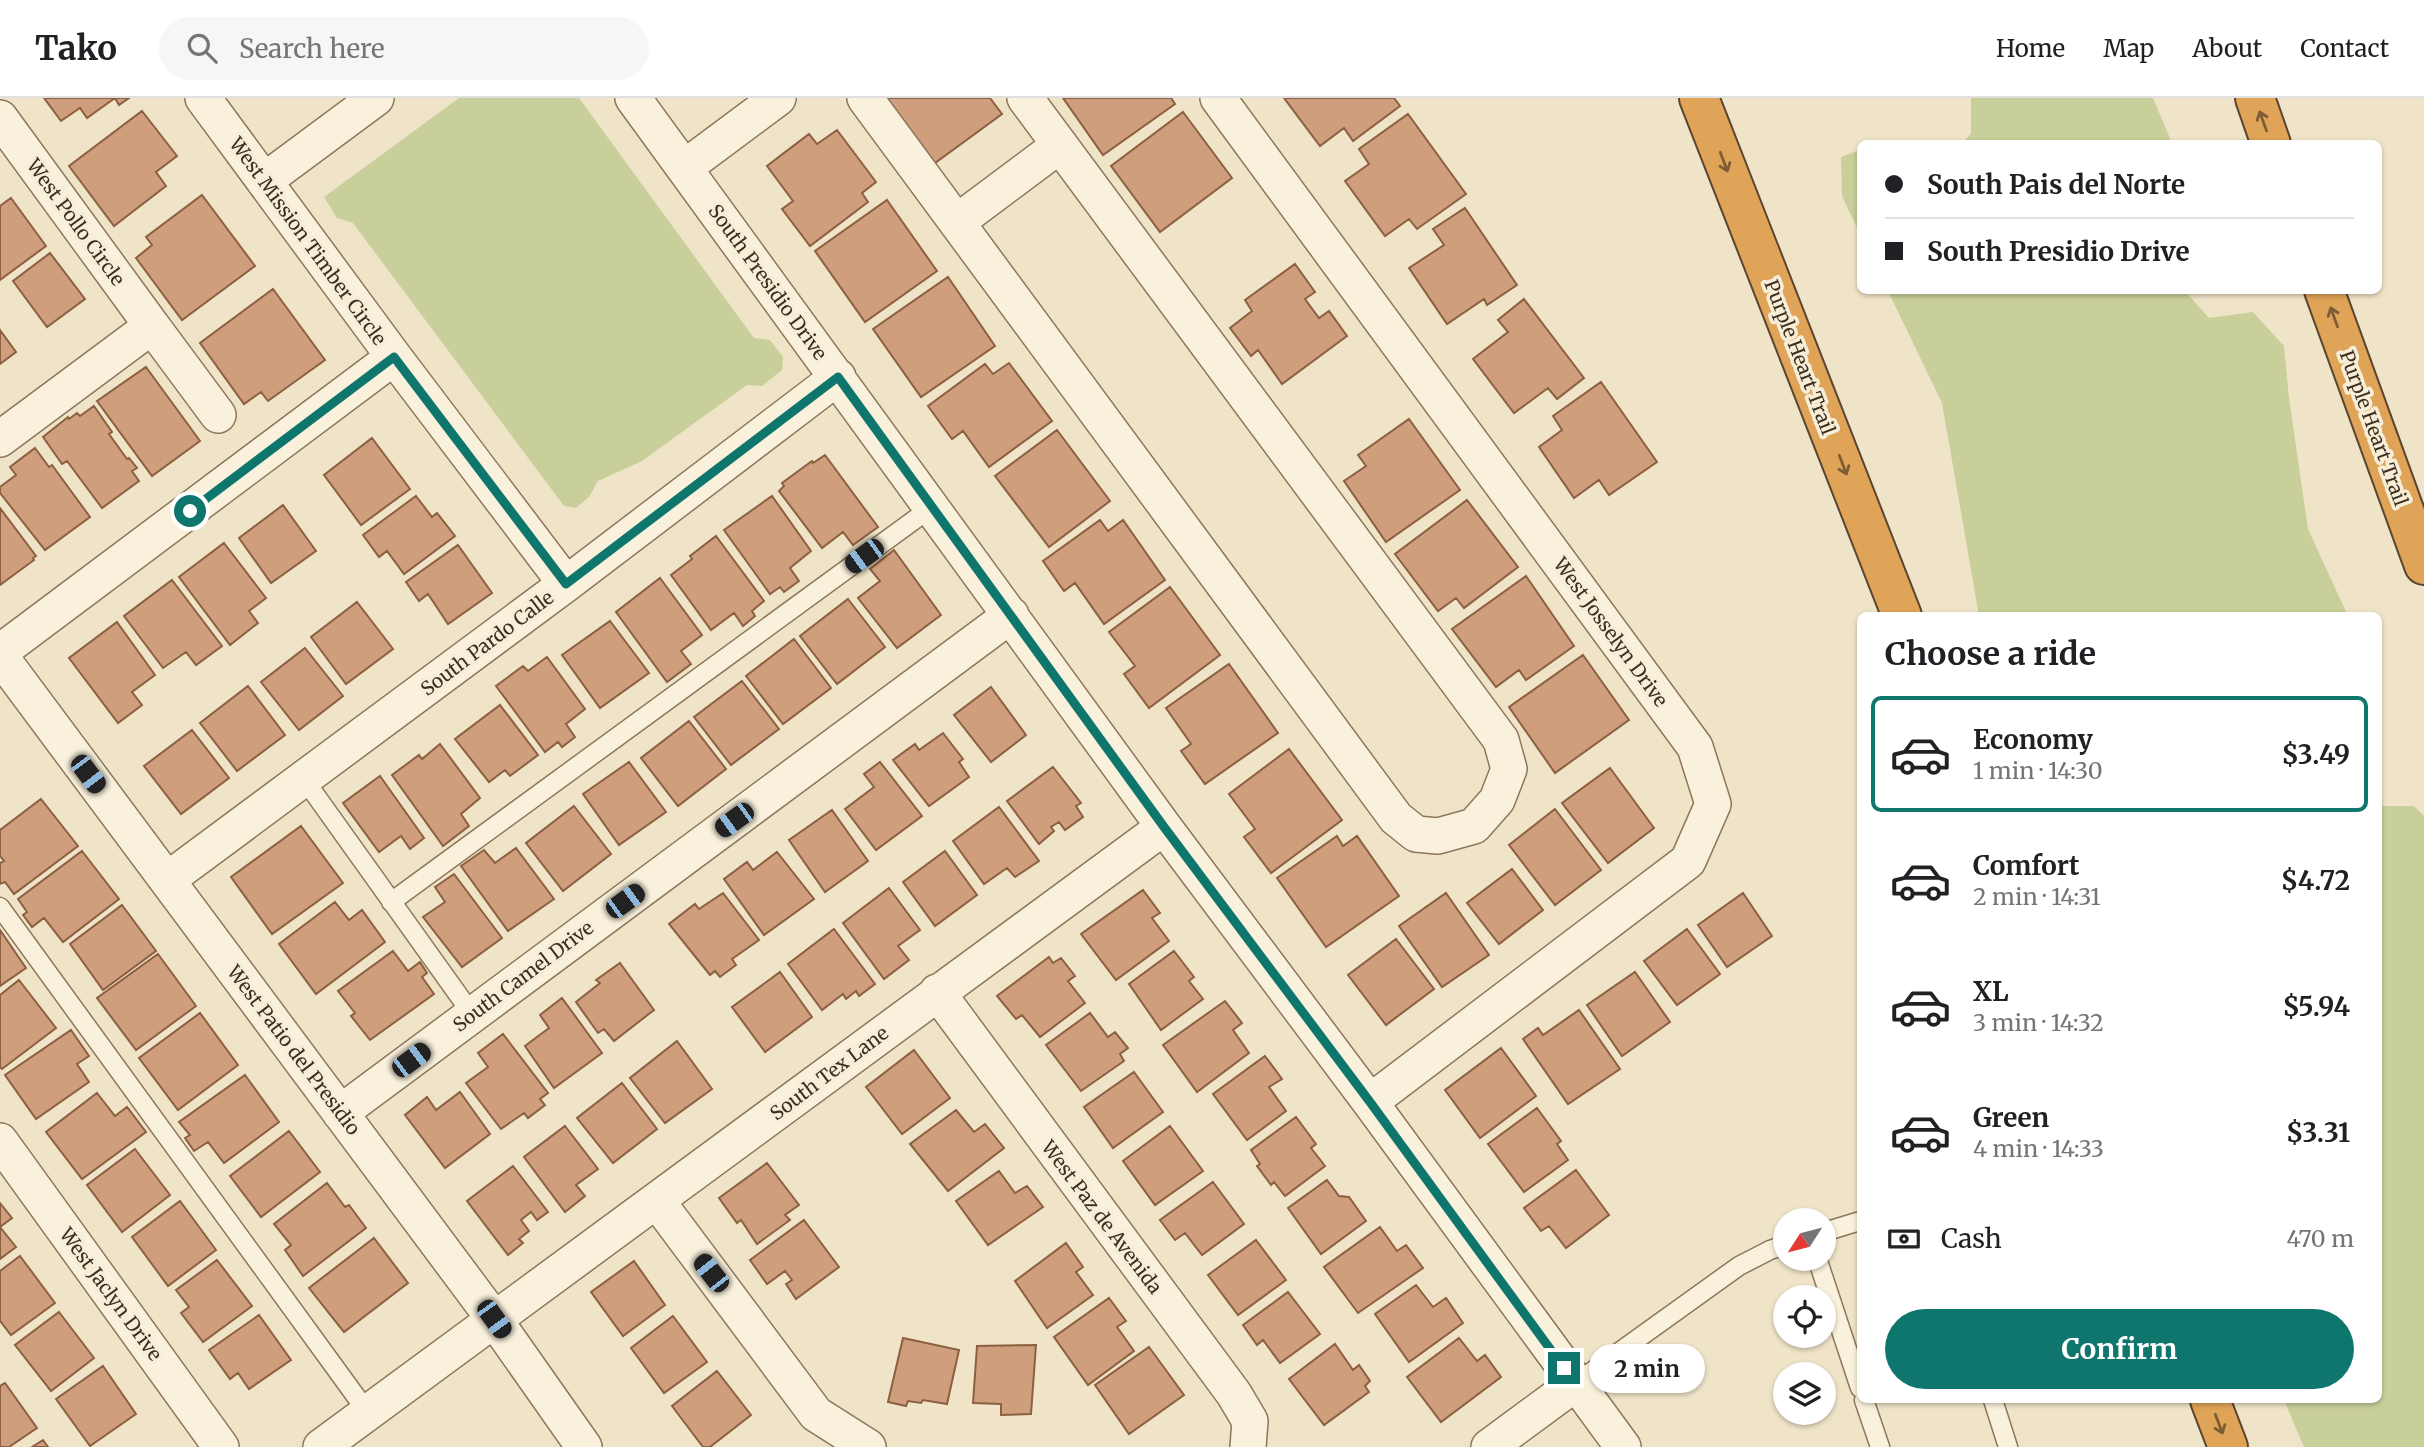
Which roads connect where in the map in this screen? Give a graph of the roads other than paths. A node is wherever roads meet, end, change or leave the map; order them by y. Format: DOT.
graph roads {
  1 [pos="204,98"];
  2 [pos="376,98"];
  3 [pos="633,98"];
  4 [pos="778,98"];
  5 [pos="865,98"];
  6 [pos="1025,98"];
  7 [pos="1218,98"];
  8 [pos="1699,98"];
  9 [pos="2255,98"];
  10 [pos="0,118"];
  11 [pos="2270,140"];
  12 [pos="1060,145"];
  13 [pos="684,168"];
  14 [pos="264,181"];
  15 [pos="957,222"];
  16 [pos="2325,294"];
  17 [pos="152,326"];
  18 [pos="394,357"];
  19 [pos="838,377"];
  20 [pos="218,415"];
  21 [pos="0,439"];
  22 [pos="932,507"];
  23 [pos="2424,565"];
  24 [pos="566,584"];
  25 [pos="1900,612"];
  26 [pos="1011,615"];
  27 [pos="0,654"];
  28 [pos="304,779"];
  29 [pos="1164,827"];
  30 [pos="167,880"];
  31 [pos="391,902"];
  32 [pos="0,907"];
  33 [pos="937,992"];
  34 [pos="472,1014"];
  35 [pos="1370,1102"];
  36 [pos="340,1113"];
  37 [pos="0,1141"];
  38 [pos="657,1201"];
  39 [pos="1857,1221"];
  40 [pos="1836,1228"];
  41 [pos="1773,1249"];
  42 [pos="1821,1271"];
  43 [pos="494,1319"];
  44 [pos="1857,1379"];
  45 [pos="1576,1383"];
  46 [pos="1865,1403"];
  47 [pos="1994,1403"];
  48 [pos="2211,1403"];
  49 [pos="368,1413"];
  50 [pos="2002,1445"];
  51 [pos="221,1447"];
  52 [pos="321,1447"];
  53 [pos="584,1447"];
  54 [pos="868,1447"];
  55 [pos="1248,1447"];
  56 [pos="1489,1447"];
  57 [pos="1623,1447"];
  58 [pos="1880,1447"];
  59 [pos="2228,1447"];
  1 -- 14 [label="street, West Mission Timber Circle"];
  2 -- 14 [label="street"];
  3 -- 13 [label="street, South Presidio Drive"];
  4 -- 13 [label="street"];
  5 -- 15 [label="street"];
  6 -- 12 [label="street"];
  7 -- 35 [label="street, West Josselyn Drive"];
  8 -- 25 [label="highway, Purple Heart Trail, one-way"];
  11 -- 9 [label="highway, one-way"];
  10 -- 17 [label="street, West Pollo Circle"];
  12 -- 15 [label="street"];
  12 -- 15 [label="street"];
  13 -- 19 [label="street, South Presidio Drive"];
  14 -- 18 [label="street, West Mission Timber Circle"];
  23 -- 16 [label="highway, Purple Heart Trail, one-way"];
  17 -- 20 [label="street, West Pollo Circle"];
  17 -- 21 [label="street"];
  18 -- 24 [label="street, West Mission Timber Circle"];
  18 -- 27 [label="street"];
  19 -- 22 [label="street, South Presidio Drive"];
  19 -- 24 [label="street, South Pardo Calle"];
  22 -- 26 [label="street, South Presidio Drive"];
  22 -- 31 [label="lane"];
  24 -- 28 [label="street, South Pardo Calle"];
  26 -- 29 [label="street, South Presidio Drive"];
  26 -- 34 [label="street, South Camel Drive"];
  27 -- 30 [label="street, West Patio del Presidio"];
  28 -- 30 [label="street, South Pardo Calle"];
  28 -- 31 [label="lane"];
  29 -- 33 [label="street, South Tex Lane"];
  29 -- 35 [label="street, South Presidio Drive"];
  30 -- 36 [label="street, West Patio del Presidio"];
  31 -- 34 [label="lane"];
  32 -- 49 [label="lane"];
  33 -- 38 [label="street, South Tex Lane"];
  33 -- 55 [label="street, West Paz de Avenida"];
  34 -- 36 [label="street, South Camel Drive"];
  35 -- 45 [label="street, South Presidio Drive"];
  36 -- 43 [label="street, West Patio del Presidio"];
  37 -- 51 [label="street, West Jaclyn Drive"];
  38 -- 43 [label="street, South Tex Lane"];
  38 -- 54 [label="street"];
  39 -- 40 [label="lane"];
  41 -- 45 [label="lane"];
  42 -- 44 [label="lane"];
  43 -- 49 [label="street, South Tex Lane"];
  43 -- 53 [label="street, West Patio del Presidio"];
  45 -- 56 [label="street"];
  45 -- 57 [label="street, South Presidio Drive"];
  46 -- 58 [label="lane"];
  47 -- 50 [label="lane"];
  48 -- 59 [label="highway, one-way"];
  49 -- 52 [label="street, South Tex Lane"];
}
